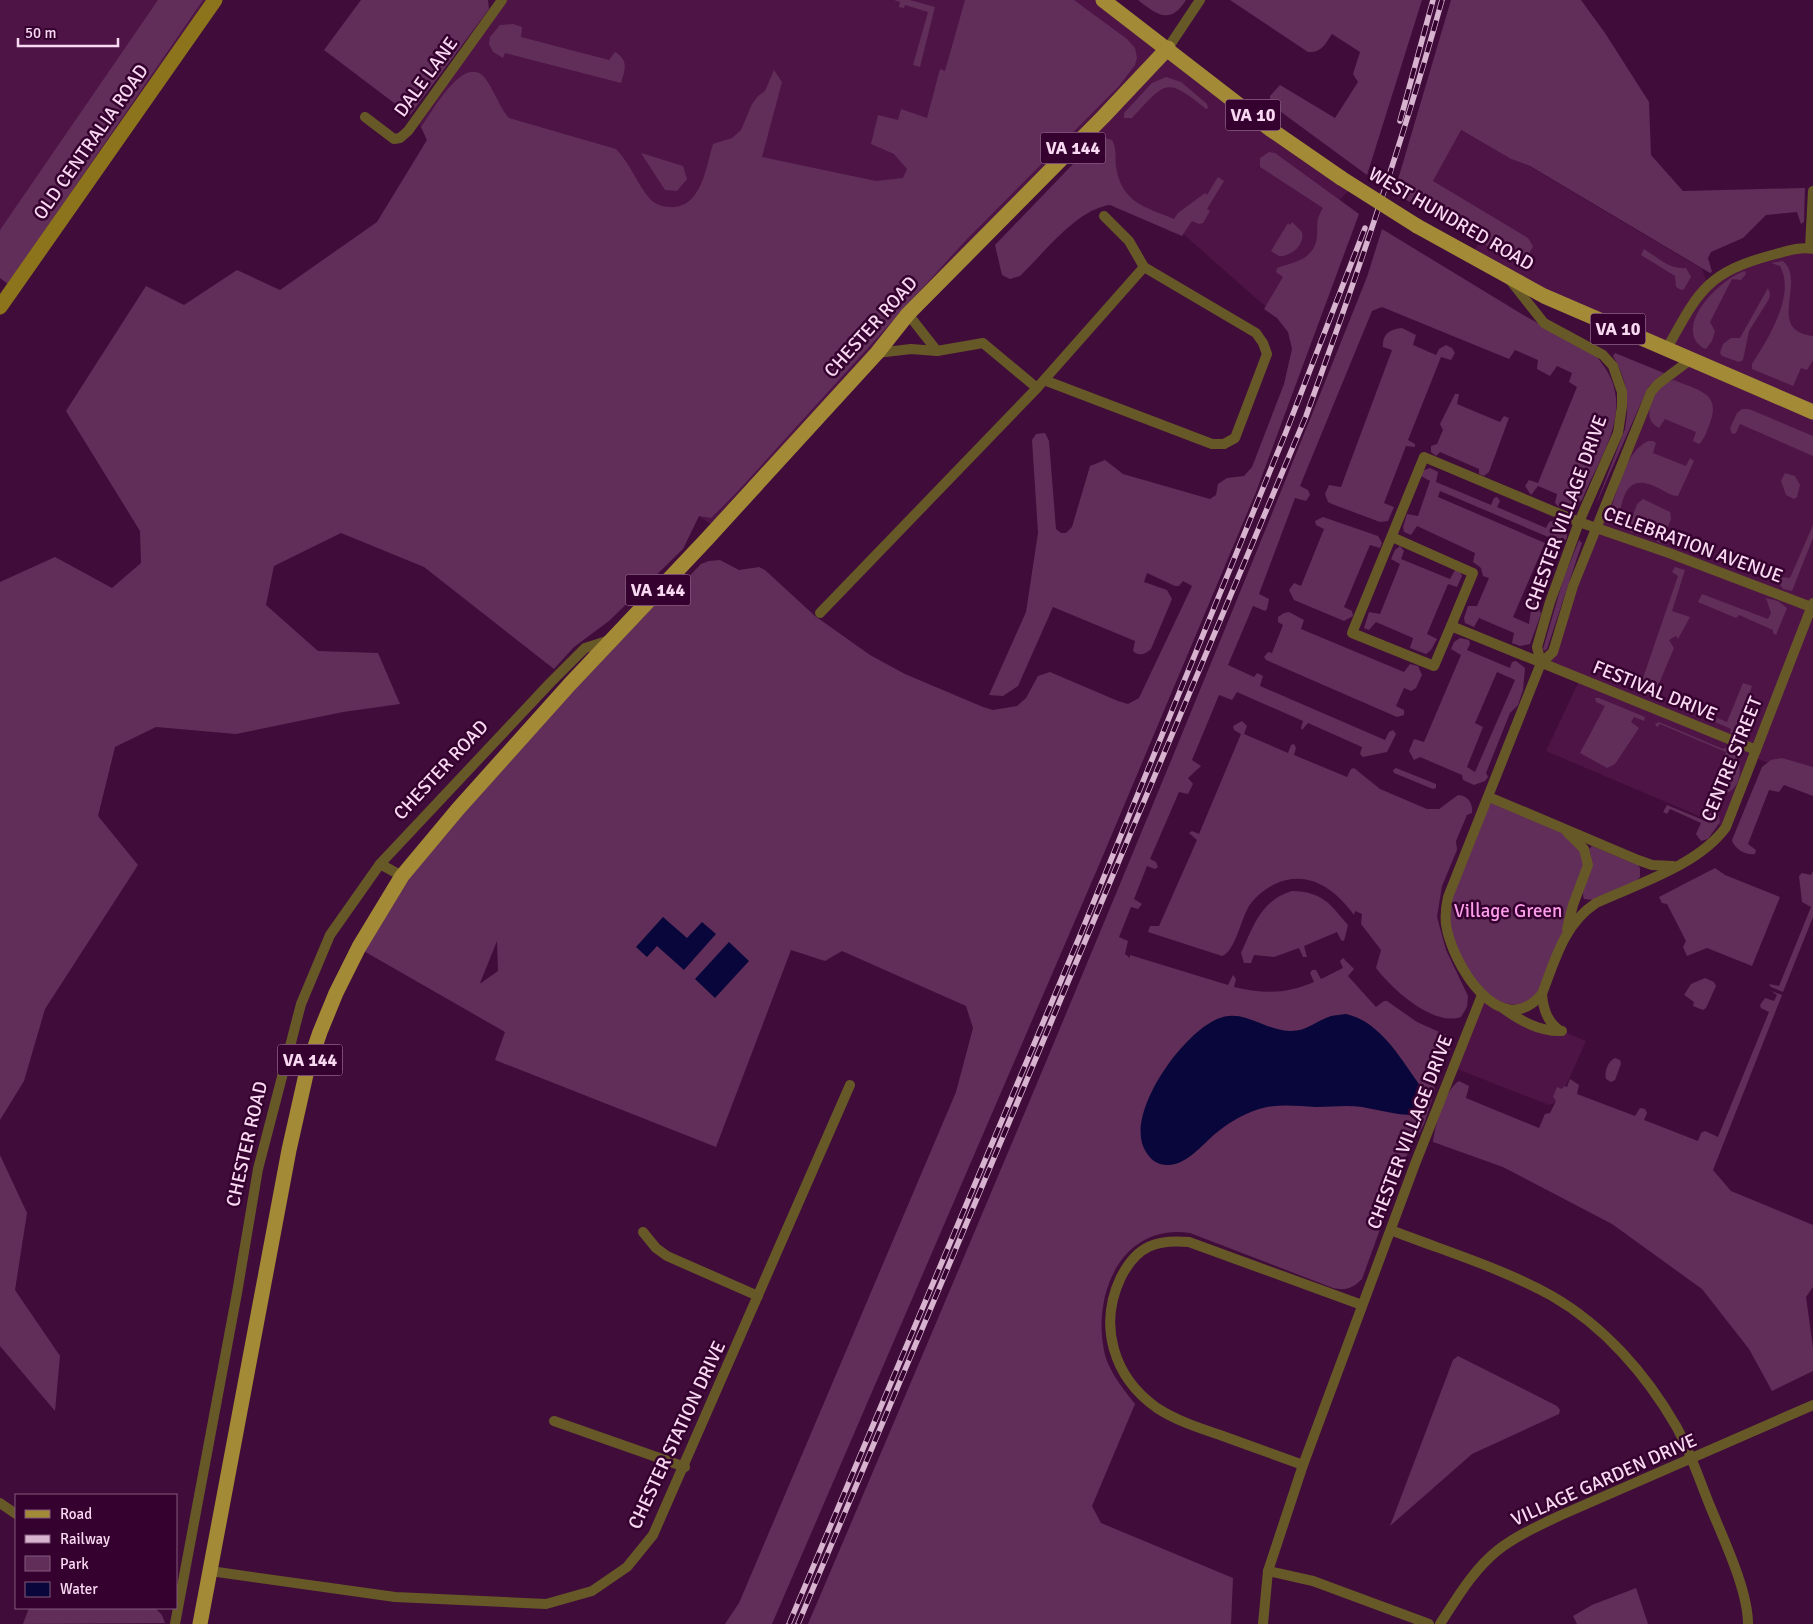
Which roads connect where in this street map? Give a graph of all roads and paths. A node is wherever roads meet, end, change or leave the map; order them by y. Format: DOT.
graph roads {
  1 [pos="215,0"];
  2 [pos="502,0"];
  3 [pos="1104,0"];
  4 [pos="1200,0"];
  5 [pos="1168,48"];
  6 [pos="365,117"];
  7 [pos="1813,192"];
  8 [pos="1104,216"];
  9 [pos="1811,249"];
  10 [pos="1144,267"];
  11 [pos="1508,278"];
  12 [pos="0,307"];
  13 [pos="908,314"];
  14 [pos="1666,350"];
  15 [pos="937,351"];
  16 [pos="877,352"];
  17 [pos="1690,360"];
  18 [pos="1040,384"];
  19 [pos="1813,412"];
  20 [pos="1579,522"];
  21 [pos="1596,528"];
  22 [pos="1392,537"];
  23 [pos="1812,605"];
  24 [pos="820,613"];
  25 [pos="1451,626"];
  26 [pos="611,640"];
  27 [pos="1541,663"];
  28 [pos="1756,750"];
  29 [pos="1489,797"];
  30 [pos="1560,826"];
  31 [pos="380,864"];
  32 [pos="1676,866"];
  33 [pos="402,876"];
  34 [pos="1565,934"];
  35 [pos="1542,994"];
  36 [pos="1482,995"];
  37 [pos="1501,1006"];
  38 [pos="850,1085"];
  39 [pos="1391,1230"];
  40 [pos="643,1232"];
  41 [pos="758,1296"];
  42 [pos="1362,1305"];
  43 [pos="1813,1405"];
  44 [pos="554,1421"];
  45 [pos="1691,1459"];
  46 [pos="1303,1465"];
  47 [pos="684,1467"];
  48 [pos="0,1504"];
  49 [pos="15,1513"];
  50 [pos="210,1571"];
  51 [pos="1268,1571"];
  52 [pos="178,1598"];
  53 [pos="176,1609"];
  54 [pos="175,1624"];
  55 [pos="200,1624"];
  56 [pos="1263,1624"];
  57 [pos="1429,1624"];
  58 [pos="1440,1624"];
  59 [pos="1748,1624"];
  1 -- 12 [label="street, OLD CENTRALIA ROAD"];
  2 -- 6 [label="street, DALE LANE"];
  3 -- 5 [label="main road, WEST HUNDRED ROAD / VA 10"];
  4 -- 5 [label="street"];
  5 -- 11 [label="main road, WEST HUNDRED ROAD / VA 10, bridge"];
  5 -- 13 [label="main road, CHESTER ROAD / VA 144"];
  7 -- 9 [label="street"];
  8 -- 10 [label="street"];
  9 -- 14 [label="street"];
  10 -- 18 [label="street"];
  10 -- 18 [label="street"];
  11 -- 14 [label="main road, WEST HUNDRED ROAD / VA 10"];
  11 -- 20 [label="street, CHESTER VILLAGE DRIVE"];
  13 -- 15 [label="street"];
  13 -- 16 [label="main road, CHESTER ROAD / VA 144"];
  14 -- 17 [label="main road, WEST HUNDRED ROAD / VA 10"];
  15 -- 16 [label="street"];
  15 -- 18 [label="street"];
  16 -- 26 [label="main road, CHESTER ROAD / VA 144"];
  17 -- 19 [label="main road, WEST HUNDRED ROAD / VA 10"];
  17 -- 21 [label="street, CHESTER VILLAGE DRIVE"];
  18 -- 24 [label="street"];
  20 -- 21 [label="street, CELEBRATION AVENUE"];
  20 -- 22 [label="street, CELEBRATION AVENUE"];
  20 -- 27 [label="street, CHESTER VILLAGE DRIVE"];
  21 -- 23 [label="street, CELEBRATION AVENUE"];
  21 -- 27 [label="street, CHESTER VILLAGE DRIVE"];
  22 -- 25 [label="street"];
  22 -- 25 [label="street"];
  23 -- 28 [label="street, CENTRE STREET"];
  25 -- 27 [label="street, FESTIVAL DRIVE"];
  26 -- 31 [label="street, CHESTER ROAD / VA 144"];
  26 -- 33 [label="main road, CHESTER ROAD / VA 144"];
  27 -- 28 [label="street, FESTIVAL DRIVE"];
  27 -- 29 [label="street, CHESTER VILLAGE DRIVE"];
  28 -- 32 [label="street, CENTRE STREET"];
  29 -- 30 [label="street"];
  29 -- 36 [label="street, CHESTER VILLAGE DRIVE"];
  30 -- 32 [label="street"];
  30 -- 34 [label="street"];
  31 -- 33 [label="street"];
  31 -- 52 [label="street, CHESTER ROAD / VA 144"];
  32 -- 34 [label="street, CENTRE STREET"];
  33 -- 50 [label="main road, CHESTER ROAD / VA 144"];
  34 -- 35 [label="street, CENTRE STREET"];
  35 -- 37 [label="street"];
  35 -- 37 [label="street"];
  36 -- 37 [label="street"];
  36 -- 39 [label="street, CHESTER VILLAGE DRIVE"];
  38 -- 41 [label="street, CHESTER STATION DRIVE"];
  39 -- 42 [label="street, CHESTER VILLAGE DRIVE"];
  39 -- 45 [label="street"];
  40 -- 41 [label="street"];
  41 -- 47 [label="street, CHESTER STATION DRIVE"];
  42 -- 46 [label="street, CHESTER VILLAGE DRIVE"];
  42 -- 46 [label="street"];
  43 -- 45 [label="street, VILLAGE GARDEN DRIVE"];
  44 -- 47 [label="street"];
  45 -- 58 [label="street, VILLAGE GARDEN DRIVE"];
  45 -- 59 [label="street"];
  46 -- 51 [label="street, CHESTER VILLAGE DRIVE"];
  47 -- 50 [label="street, CHESTER STATION DRIVE"];
  48 -- 49 [label="street"];
  50 -- 55 [label="main road, CHESTER ROAD / VA 144"];
  51 -- 56 [label="street, CHESTER VILLAGE DRIVE"];
  51 -- 57 [label="street"];
  53 -- 54 [label="street, CHESTER ROAD / VA 144"];
}
